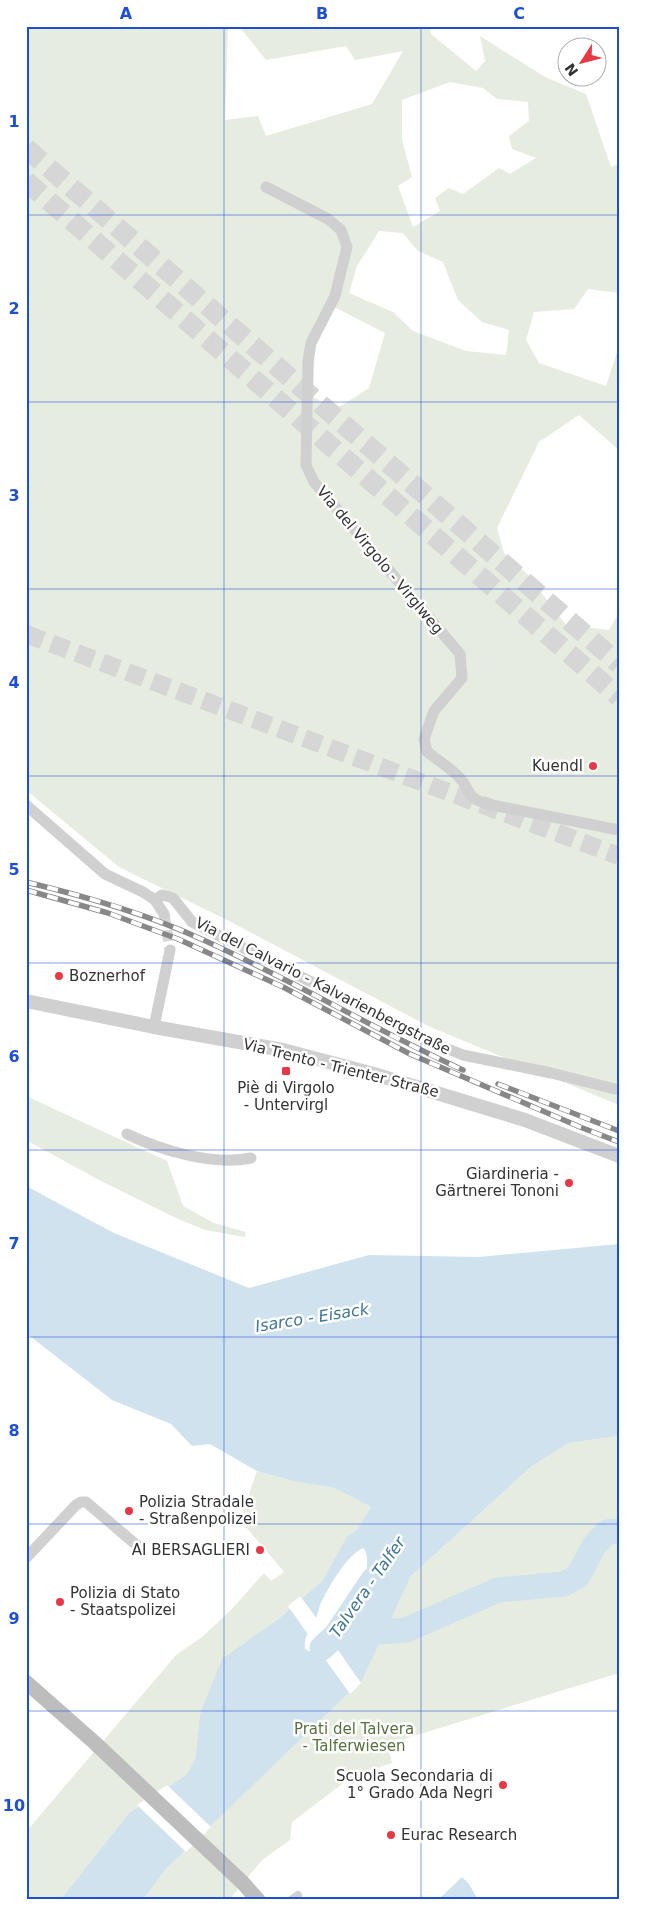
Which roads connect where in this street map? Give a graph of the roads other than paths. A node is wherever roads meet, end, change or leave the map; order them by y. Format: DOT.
graph roads {
  1 [pos="266,187"];
  2 [pos="26,805"];
  3 [pos="619,830"];
  4 [pos="155,900"];
  5 [pos="164,914"];
  6 [pos="170,950"];
  7 [pos="26,1000"];
  8 [pos="154,1027"];
  9 [pos="619,1090"];
  10 [pos="127,1134"];
  11 [pos="619,1156"];
  12 [pos="251,1158"];
  13 [pos="140,1548"];
  14 [pos="26,1558"];
  15 [pos="26,1682"];
  16 [pos="254,1895"];
  1 -- 3 [label="street, Via del Virgolo - Virglweg"];
  2 -- 4 [label="street"];
  4 -- 5 [label="street"];
  4 -- 9 [label="street, Via del Calvario - Kalvarienbergstraße"];
  6 -- 8 [label="street"];
  7 -- 8 [label="street, Via Trento - Trienter Straße"];
  8 -- 11 [label="street, Via Trento - Trienter Straße"];
  10 -- 12 [label="street"];
  13 -- 14 [label="street"];
  15 -- 16 [label="main road"];
}
